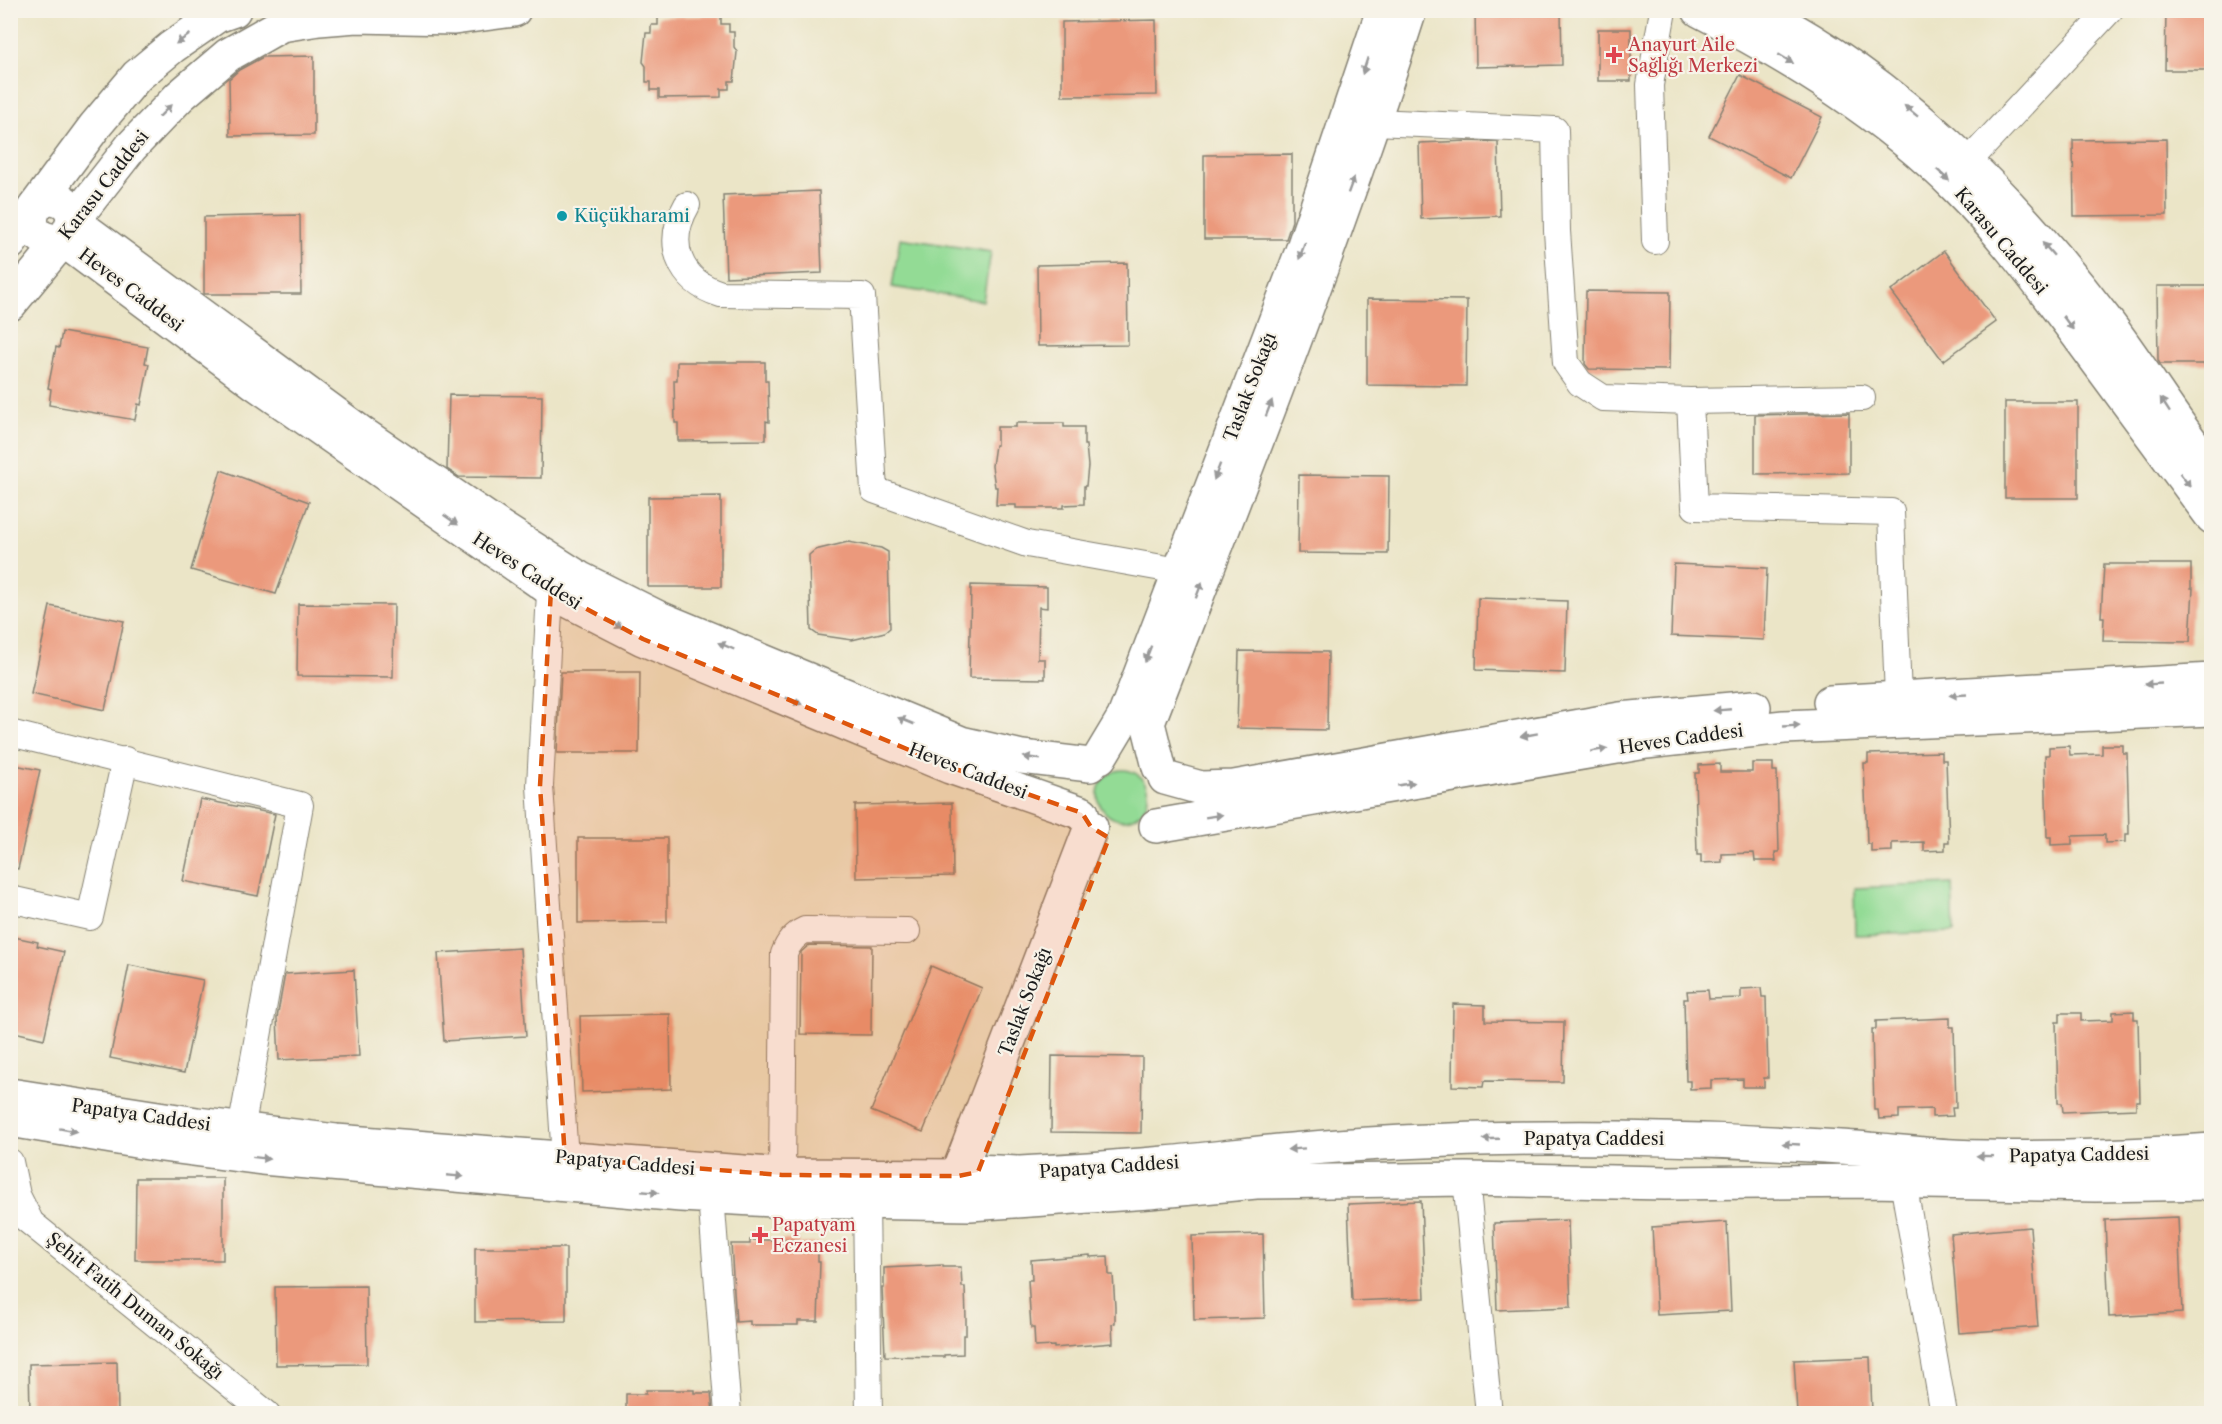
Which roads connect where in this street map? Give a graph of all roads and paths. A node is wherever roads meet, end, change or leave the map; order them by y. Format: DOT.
graph roads {
  1 [pos="234,10"];
  2 [pos="514,10"];
  3 [pos="1383,10"];
  4 [pos="1410,10"];
  5 [pos="1663,10"];
  6 [pos="1699,10"];
  7 [pos="1758,10"];
  8 [pos="2110,10"];
  9 [pos="394,13"];
  10 [pos="1374,122"];
  11 [pos="1968,162"];
  12 [pos="687,205"];
  13 [pos="35,207"];
  14 [pos="68,231"];
  15 [pos="1655,241"];
  16 [pos="10,243"];
  17 [pos="10,304"];
  18 [pos="1862,398"];
  19 [pos="1690,401"];
  20 [pos="2209,460"];
  21 [pos="2211,517"];
  22 [pos="1179,571"];
  23 [pos="551,575"];
  24 [pos="2211,680"];
  25 [pos="1898,698"];
  26 [pos="2211,709"];
  27 [pos="10,733"];
  28 [pos="125,760"];
  29 [pos="1095,761"];
  30 [pos="1162,772"];
  31 [pos="1114,830"];
  32 [pos="10,899"];
  33 [pos="907,931"];
  34 [pos="12,1113"];
  35 [pos="241,1130"];
  36 [pos="2211,1150"];
  37 [pos="565,1158"];
  38 [pos="10,1162"];
  39 [pos="782,1175"];
  40 [pos="1466,1179"];
  41 [pos="1903,1182"];
  42 [pos="2211,1184"];
  43 [pos="968,1189"];
  44 [pos="711,1196"];
  45 [pos="866,1202"];
  46 [pos="10,1206"];
  47 [pos="31,1222"];
  48 [pos="267,1413"];
  49 [pos="728,1413"];
  50 [pos="869,1413"];
  51 [pos="1489,1413"];
  52 [pos="1944,1413"];
  1 -- 13 [label="street, one-way"];
  2 -- 9 [label="street, Karasu Caddesi"];
  3 -- 22 [label="street, Taslak Sokağı, one-way"];
  4 -- 10 [label="street, Taslak Sokağı"];
  5 -- 15 [label="street"];
  6 -- 21 [label="street, Karasu Caddesi, one-way"];
  11 -- 7 [label="street, Karasu Caddesi, one-way"];
  8 -- 11 [label="street"];
  14 -- 9 [label="street, Karasu Caddesi, one-way"];
  10 -- 19 [label="street"];
  30 -- 10 [label="street, Taslak Sokağı, one-way"];
  20 -- 11 [label="street, Karasu Caddesi, one-way"];
  12 -- 22 [label="street"];
  13 -- 14 [label="street"];
  13 -- 16 [label="street"];
  14 -- 17 [label="street, Karasu Caddesi"];
  14 -- 23 [label="street, Heves Caddesi"];
  14 -- 23 [label="street, Heves Caddesi, one-way"];
  18 -- 19 [label="street"];
  19 -- 25 [label="street"];
  22 -- 29 [label="street, Taslak Sokağı, one-way"];
  29 -- 23 [label="street, Heves Caddesi, one-way"];
  23 -- 31 [label="street, Heves Caddesi, one-way"];
  23 -- 37 [label="street"];
  24 -- 25 [label="street, Heves Caddesi, one-way"];
  25 -- 30 [label="street, Heves Caddesi, one-way"];
  31 -- 26 [label="street, Heves Caddesi, one-way"];
  27 -- 28 [label="street"];
  28 -- 32 [label="street"];
  28 -- 35 [label="street"];
  29 -- 30 [label="street"];
  29 -- 31 [label="street"];
  30 -- 31 [label="street"];
  31 -- 43 [label="street, Taslak Sokağı"];
  33 -- 39 [label="street"];
  34 -- 35 [label="street, Papatya Caddesi"];
  34 -- 44 [label="street, Papatya Caddesi, one-way"];
  35 -- 37 [label="street, Papatya Caddesi"];
  36 -- 43 [label="street, Papatya Caddesi, one-way"];
  37 -- 39 [label="street, Papatya Caddesi"];
  38 -- 47 [label="street"];
  39 -- 43 [label="street, Papatya Caddesi"];
  40 -- 41 [label="street, Papatya Caddesi"];
  40 -- 43 [label="street, Papatya Caddesi"];
  40 -- 51 [label="street"];
  41 -- 42 [label="street, Papatya Caddesi"];
  41 -- 52 [label="street"];
  43 -- 45 [label="street, Papatya Caddesi"];
  44 -- 45 [label="street, Papatya Caddesi"];
  44 -- 49 [label="street"];
  45 -- 50 [label="street"];
  46 -- 47 [label="street, Şehit Fatih Duman Sokağı"];
  47 -- 48 [label="street, Şehit Fatih Duman Sokağı"];
}
